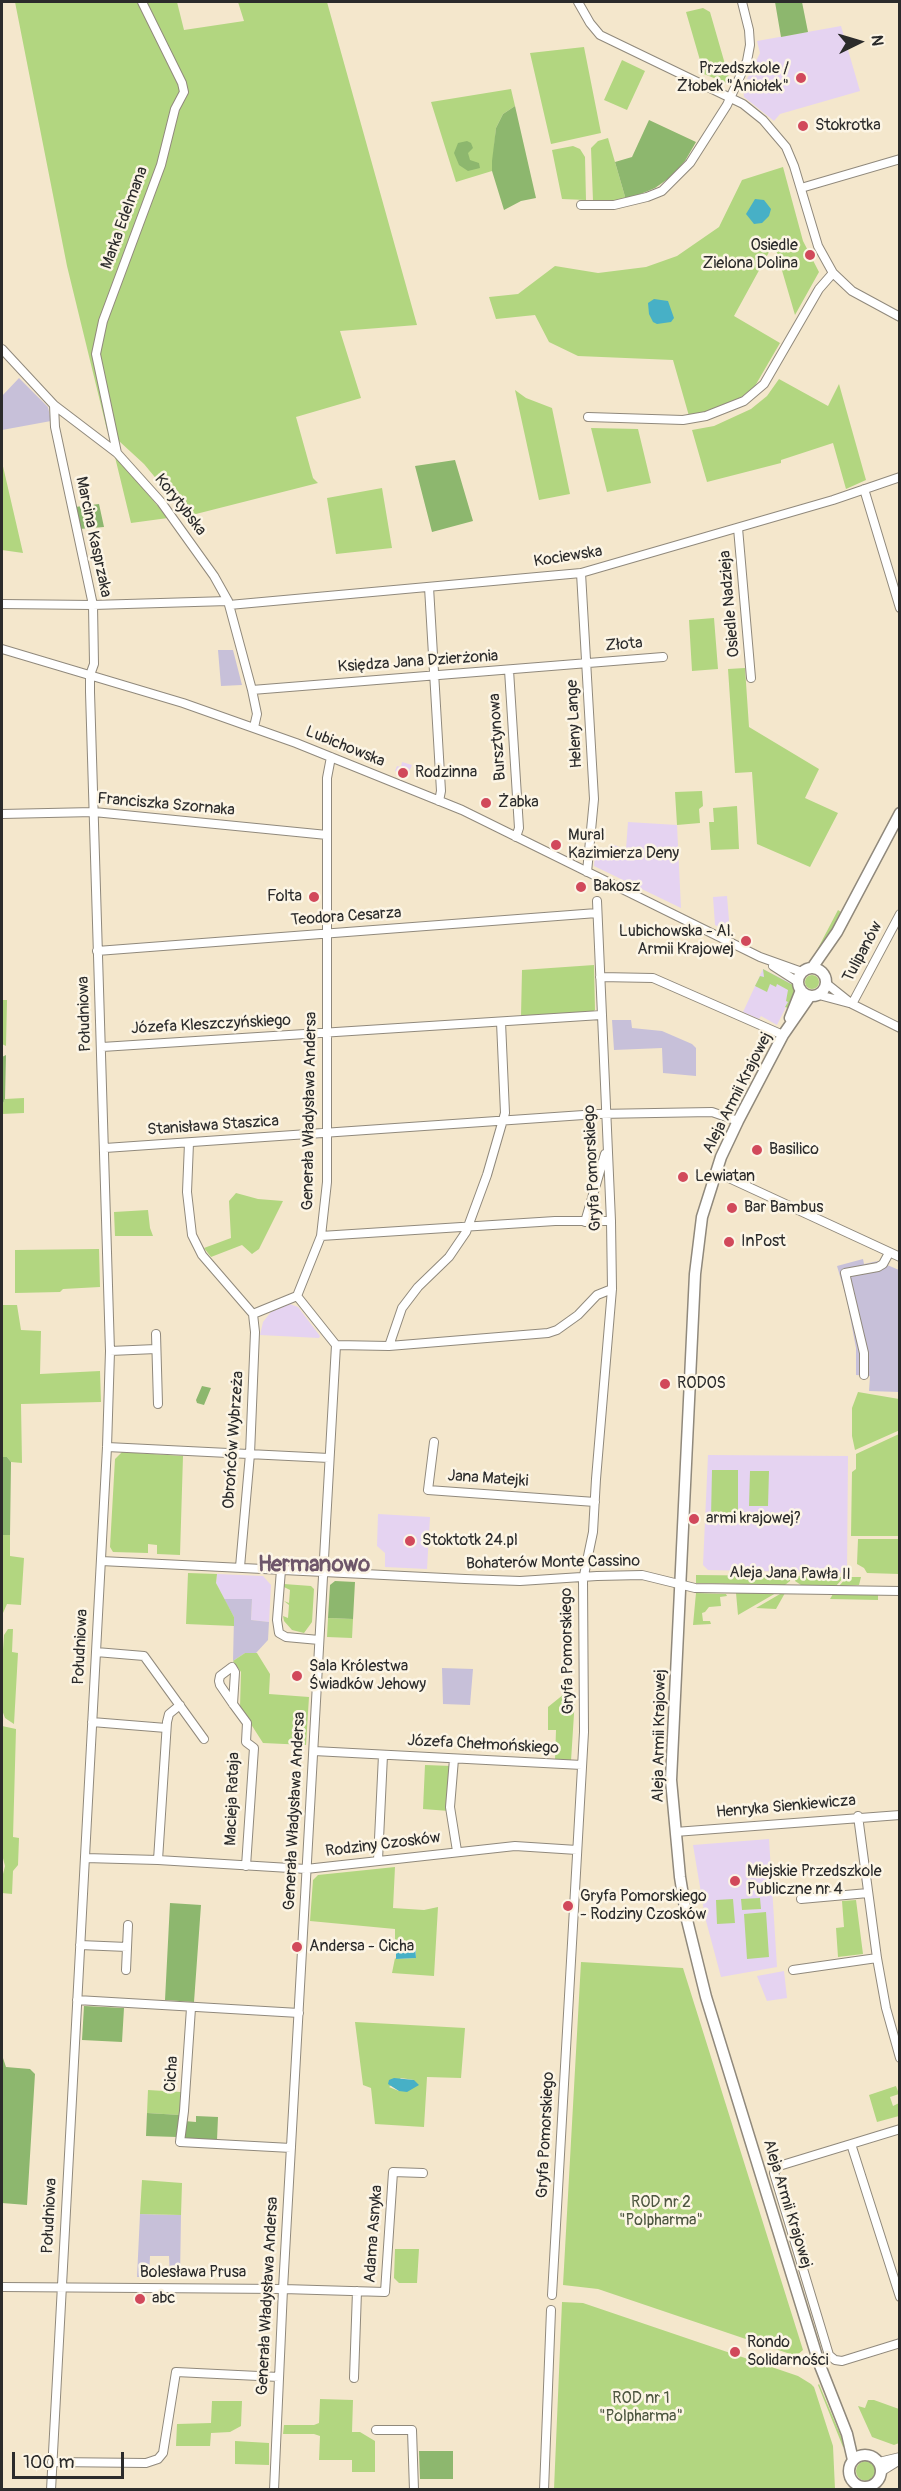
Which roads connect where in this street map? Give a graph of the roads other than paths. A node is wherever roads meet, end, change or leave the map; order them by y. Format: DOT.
graph roads {
  1 [pos="142,2"];
  2 [pos="578,2"];
  3 [pos="742,2"];
  4 [pos="730,98"];
  5 [pos="900,159"];
  6 [pos="801,188"];
  7 [pos="581,205"];
  8 [pos="833,273"];
  9 [pos="900,317"];
  10 [pos="2,349"];
  11 [pos="54,405"];
  12 [pos="588,417"];
  13 [pos="117,453"];
  14 [pos="900,477"];
  15 [pos="864,489"];
  16 [pos="738,528"];
  17 [pos="581,573"];
  18 [pos="429,587"];
  19 [pos="228,603"];
  20 [pos="2,604"];
  21 [pos="93,605"];
  22 [pos="900,608"];
  23 [pos="2,649"];
  24 [pos="663,657"];
  25 [pos="587,664"];
  26 [pos="509,670"];
  27 [pos="90,675"];
  28 [pos="435,675"];
  29 [pos="751,678"];
  30 [pos="252,690"];
  31 [pos="254,727"];
  32 [pos="331,757"];
  33 [pos="439,801"];
  34 [pos="94,812"];
  35 [pos="900,813"];
  36 [pos="2,814"];
  37 [pos="327,835"];
  38 [pos="516,837"];
  39 [pos="587,872"];
  40 [pos="597,901"];
  41 [pos="597,913"];
  42 [pos="900,914"];
  43 [pos="327,934"];
  44 [pos="97,951"];
  45 [pos="600,977"];
  46 [pos="809,982"];
  47 [pos="827,984"];
  48 [pos="852,1004"];
  49 [pos="601,1016"];
  50 [pos="501,1022"];
  51 [pos="900,1028"];
  52 [pos="327,1033"];
  53 [pos="784,1034"];
  54 [pos="102,1047"];
  55 [pos="606,1114"];
  56 [pos="502,1121"];
  57 [pos="738,1121"];
  58 [pos="327,1133"];
  59 [pos="189,1143"];
  60 [pos="607,1147"];
  61 [pos="105,1148"];
  62 [pos="716,1172"];
  63 [pos="611,1221"];
  64 [pos="585,1222"];
  65 [pos="467,1227"];
  66 [pos="321,1236"];
  67 [pos="889,1252"];
  68 [pos="900,1257"];
  69 [pos="612,1289"];
  70 [pos="297,1296"];
  71 [pos="253,1314"];
  72 [pos="156,1334"];
  73 [pos="336,1345"];
  74 [pos="389,1346"];
  75 [pos="156,1349"];
  76 [pos="110,1351"];
  77 [pos="864,1375"];
  78 [pos="158,1404"];
  79 [pos="434,1442"];
  80 [pos="107,1447"];
  81 [pos="250,1454"];
  82 [pos="329,1458"];
  83 [pos="595,1502"];
  84 [pos="101,1561"];
  85 [pos="240,1567"];
  86 [pos="281,1570"];
  87 [pos="324,1572"];
  88 [pos="584,1576"];
  89 [pos="680,1585"];
  90 [pos="900,1591"];
  91 [pos="320,1640"];
  92 [pos="96,1652"];
  93 [pos="233,1704"];
  94 [pos="180,1705"];
  95 [pos="92,1722"];
  96 [pos="166,1728"];
  97 [pos="204,1739"];
  98 [pos="314,1751"];
  99 [pos="383,1755"];
  100 [pos="454,1759"];
  101 [pos="582,1765"];
  102 [pos="900,1815"];
  103 [pos="858,1816"];
  104 [pos="675,1832"];
  105 [pos="577,1850"];
  106 [pos="457,1851"];
  107 [pos="85,1858"];
  108 [pos="158,1860"];
  109 [pos="378,1860"];
  110 [pos="246,1866"];
  111 [pos="306,1869"];
  112 [pos="868,1893"];
  113 [pos="801,1899"];
  114 [pos="128,1925"];
  115 [pos="80,1945"];
  116 [pos="127,1947"];
  117 [pos="876,1958"];
  118 [pos="126,1970"];
  119 [pos="793,1970"];
  120 [pos="76,2000"];
  121 [pos="191,2008"];
  122 [pos="299,2013"];
  123 [pos="900,2058"];
  124 [pos="900,2128"];
  125 [pos="851,2144"];
  126 [pos="291,2148"];
  127 [pos="423,2173"];
  128 [pos="2,2287"];
  129 [pos="61,2287"];
  130 [pos="283,2289"];
  131 [pos="357,2291"];
  132 [pos="385,2292"];
  133 [pos="552,2295"];
  134 [pos="900,2297"];
  135 [pos="551,2310"];
  136 [pos="900,2343"];
  137 [pos="279,2376"];
  138 [pos="354,2378"];
  139 [pos="376,2430"];
  140 [pos="858,2457"];
  141 [pos="900,2458"];
  142 [pos="52,2462"];
  143 [pos="880,2466"];
  144 [pos="854,2487"];
  145 [pos="51,2490"];
  146 [pos="274,2490"];
  147 [pos="414,2490"];
  148 [pos="544,2490"];
  1 -- 13 [label="street, Marka Edelmana"];
  2 -- 4 [label="street"];
  3 -- 4 [label="street"];
  4 -- 6 [label="street"];
  4 -- 7 [label="street"];
  5 -- 6 [label="street"];
  6 -- 8 [label="street"];
  8 -- 9 [label="street"];
  8 -- 12 [label="street"];
  10 -- 11 [label="street, Korytybska"];
  11 -- 13 [label="street, Korytybska"];
  11 -- 21 [label="street, Marcina Kasprzaka"];
  13 -- 19 [label="street, Korytybska"];
  14 -- 15 [label="street, Kociewska"];
  15 -- 16 [label="street, Kociewska"];
  15 -- 22 [label="street"];
  16 -- 17 [label="street, Kociewska"];
  16 -- 29 [label="street, Osiedle Nadzieja"];
  17 -- 18 [label="street, Kociewska"];
  17 -- 25 [label="street, Heleny Lange"];
  18 -- 19 [label="street, Kociewska"];
  18 -- 28 [label="street"];
  19 -- 21 [label="street, Kociewska"];
  19 -- 30 [label="street, Korytybska"];
  20 -- 21 [label="street, Kociewska"];
  21 -- 27 [label="street, Marcina Kasprzaka"];
  23 -- 27 [label="street, Lubichowska"];
  24 -- 25 [label="street, Złota"];
  25 -- 26 [label="street, Księdza Jana Dzierżonia"];
  25 -- 39 [label="street, Heleny Lange"];
  26 -- 28 [label="street, Księdza Jana Dzierżonia"];
  26 -- 38 [label="street, Bursztynowa"];
  27 -- 31 [label="street, Lubichowska"];
  27 -- 34 [label="street, Południowa"];
  28 -- 30 [label="street, Księdza Jana Dzierżonia"];
  28 -- 33 [label="street"];
  30 -- 31 [label="street, Korytybska"];
  31 -- 32 [label="street, Lubichowska"];
  32 -- 33 [label="street, Lubichowska"];
  32 -- 37 [label="street, Generała Władysława Andersa"];
  33 -- 38 [label="street, Lubichowska"];
  34 -- 36 [label="street, Franciszka Szornaka"];
  34 -- 37 [label="street, Franciszka Szornaka"];
  34 -- 44 [label="street, Południowa"];
  35 -- 46 [label="main road, Aleja Armii Krajowej"];
  37 -- 43 [label="street, Generała Władysława Andersa"];
  38 -- 39 [label="street, Lubichowska"];
  39 -- 46 [label="street, Lubichowska"];
  40 -- 41 [label="street, Gryfa Pomorskiego"];
  41 -- 43 [label="street, Teodora Cesarza"];
  41 -- 45 [label="street, Gryfa Pomorskiego"];
  42 -- 48 [label="street, Tulipanów"];
  43 -- 44 [label="street, Teodora Cesarza"];
  43 -- 52 [label="street, Generała Władysława Andersa"];
  44 -- 54 [label="street, Południowa"];
  45 -- 49 [label="street, Gryfa Pomorskiego"];
  45 -- 53 [label="street"];
  46 -- 47 [label="main road"];
  46 -- 48 [label="street, Lubichowska"];
  46 -- 53 [label="main road, Aleja Armii Krajowej"];
  47 -- 48 [label="street, Lubichowska"];
  48 -- 51 [label="street, Lubichowska"];
  49 -- 50 [label="street, Józefa Kleszczyńskiego"];
  49 -- 55 [label="street, Gryfa Pomorskiego"];
  50 -- 52 [label="street, Józefa Kleszczyńskiego"];
  50 -- 56 [label="street"];
  52 -- 54 [label="street, Józefa Kleszczyńskiego"];
  52 -- 58 [label="street, Generała Władysława Andersa"];
  53 -- 57 [label="main road, Aleja Armii Krajowej"];
  54 -- 61 [label="street, Południowa"];
  55 -- 56 [label="street, Stanisława Staszica"];
  55 -- 57 [label="street, Stanisława Staszica"];
  55 -- 60 [label="street, Gryfa Pomorskiego"];
  56 -- 58 [label="street, Stanisława Staszica"];
  56 -- 65 [label="street"];
  57 -- 62 [label="main road, Aleja Armii Krajowej"];
  58 -- 59 [label="street, Stanisława Staszica"];
  58 -- 66 [label="street, Generała Władysława Andersa"];
  59 -- 61 [label="street, Stanisława Staszica"];
  59 -- 71 [label="street"];
  60 -- 63 [label="street, Gryfa Pomorskiego"];
  60 -- 64 [label="street"];
  61 -- 76 [label="street, Południowa"];
  62 -- 67 [label="street"];
  62 -- 89 [label="main road, Aleja Armii Krajowej"];
  63 -- 64 [label="street"];
  63 -- 69 [label="street, Gryfa Pomorskiego"];
  64 -- 65 [label="street"];
  65 -- 66 [label="street"];
  65 -- 74 [label="street"];
  66 -- 70 [label="street, Generała Władysława Andersa"];
  67 -- 68 [label="street"];
  67 -- 77 [label="street"];
  69 -- 74 [label="street"];
  69 -- 83 [label="street, Gryfa Pomorskiego"];
  70 -- 71 [label="street"];
  70 -- 73 [label="street"];
  71 -- 81 [label="street, Obrońców Wybrzeża"];
  72 -- 75 [label="street"];
  73 -- 74 [label="street"];
  73 -- 82 [label="street, Generała Władysława Andersa"];
  75 -- 76 [label="street"];
  75 -- 78 [label="street"];
  76 -- 80 [label="street, Południowa"];
  79 -- 83 [label="street, Jana Matejki"];
  80 -- 81 [label="street"];
  80 -- 84 [label="street, Południowa"];
  81 -- 82 [label="street"];
  81 -- 85 [label="street, Obrońców Wybrzeża"];
  82 -- 87 [label="street, Generała Władysława Andersa"];
  83 -- 88 [label="street, Gryfa Pomorskiego"];
  84 -- 85 [label="street, Bohaterów Monte Cassino"];
  84 -- 92 [label="street, Południowa"];
  85 -- 86 [label="street, Bohaterów Monte Cassino"];
  86 -- 87 [label="street, Bohaterów Monte Cassino"];
  86 -- 91 [label="street"];
  87 -- 88 [label="street, Bohaterów Monte Cassino"];
  87 -- 91 [label="street, Generała Władysława Andersa"];
  88 -- 89 [label="street, Bohaterów Monte Cassino"];
  88 -- 101 [label="street, Gryfa Pomorskiego"];
  89 -- 90 [label="street, Aleja Jana Pawła II"];
  89 -- 104 [label="main road, Aleja Armii Krajowej"];
  91 -- 98 [label="street, Generała Władysława Andersa"];
  92 -- 94 [label="street"];
  92 -- 95 [label="street, Południowa"];
  93 -- 110 [label="street, Macieja Rataja"];
  94 -- 96 [label="street"];
  94 -- 97 [label="street"];
  95 -- 96 [label="street"];
  95 -- 107 [label="street, Południowa"];
  96 -- 108 [label="street"];
  98 -- 99 [label="street, Józefa Chełmońskiego"];
  98 -- 111 [label="street, Generała Władysława Andersa"];
  99 -- 100 [label="street, Józefa Chełmońskiego"];
  99 -- 109 [label="street, Józefa Chełmońskiego"];
  100 -- 101 [label="street, Józefa Chełmońskiego"];
  100 -- 106 [label="street"];
  101 -- 105 [label="street, Gryfa Pomorskiego"];
  102 -- 103 [label="street, Henryka Sienkiewicza"];
  103 -- 104 [label="street, Henryka Sienkiewicza"];
  103 -- 112 [label="street"];
  104 -- 140 [label="main road, Aleja Armii Krajowej"];
  105 -- 106 [label="street, Rodziny Czosków"];
  105 -- 133 [label="street, Gryfa Pomorskiego"];
  106 -- 109 [label="street, Rodziny Czosków"];
  107 -- 108 [label="street, Rodziny Czosków"];
  107 -- 115 [label="street, Południowa"];
  108 -- 110 [label="street, Rodziny Czosków"];
  109 -- 111 [label="street, Rodziny Czosków"];
  110 -- 111 [label="street, Rodziny Czosków"];
  111 -- 122 [label="street, Generała Władysława Andersa"];
  112 -- 113 [label="street"];
  112 -- 117 [label="street"];
  114 -- 116 [label="street"];
  115 -- 116 [label="street"];
  115 -- 120 [label="street, Południowa"];
  116 -- 118 [label="street"];
  117 -- 119 [label="street"];
  117 -- 123 [label="street"];
  120 -- 121 [label="street"];
  120 -- 129 [label="street, Południowa"];
  121 -- 122 [label="street"];
  121 -- 126 [label="street, Cicha"];
  122 -- 126 [label="street, Generała Władysława Andersa"];
  124 -- 125 [label="street"];
  125 -- 134 [label="street"];
  125 -- 136 [label="street, Aleja Armii Krajowej"];
  126 -- 130 [label="street, Generała Władysława Andersa"];
  127 -- 132 [label="street, Adama Asnyka"];
  128 -- 129 [label="street, Bolesława Prusa"];
  129 -- 130 [label="street, Bolesława Prusa"];
  129 -- 142 [label="street, Południowa"];
  130 -- 131 [label="street, Bolesława Prusa"];
  130 -- 137 [label="street, Generała Władysława Andersa"];
  131 -- 132 [label="street, Bolesława Prusa"];
  131 -- 138 [label="street"];
  135 -- 148 [label="street"];
  137 -- 142 [label="street"];
  137 -- 146 [label="street, Generała Władysława Andersa"];
  139 -- 147 [label="street"];
  140 -- 143 [label="main road"];
  140 -- 144 [label="main road"];
  141 -- 143 [label="street"];
  142 -- 145 [label="street, Południowa"];
  143 -- 144 [label="main road"];
}
